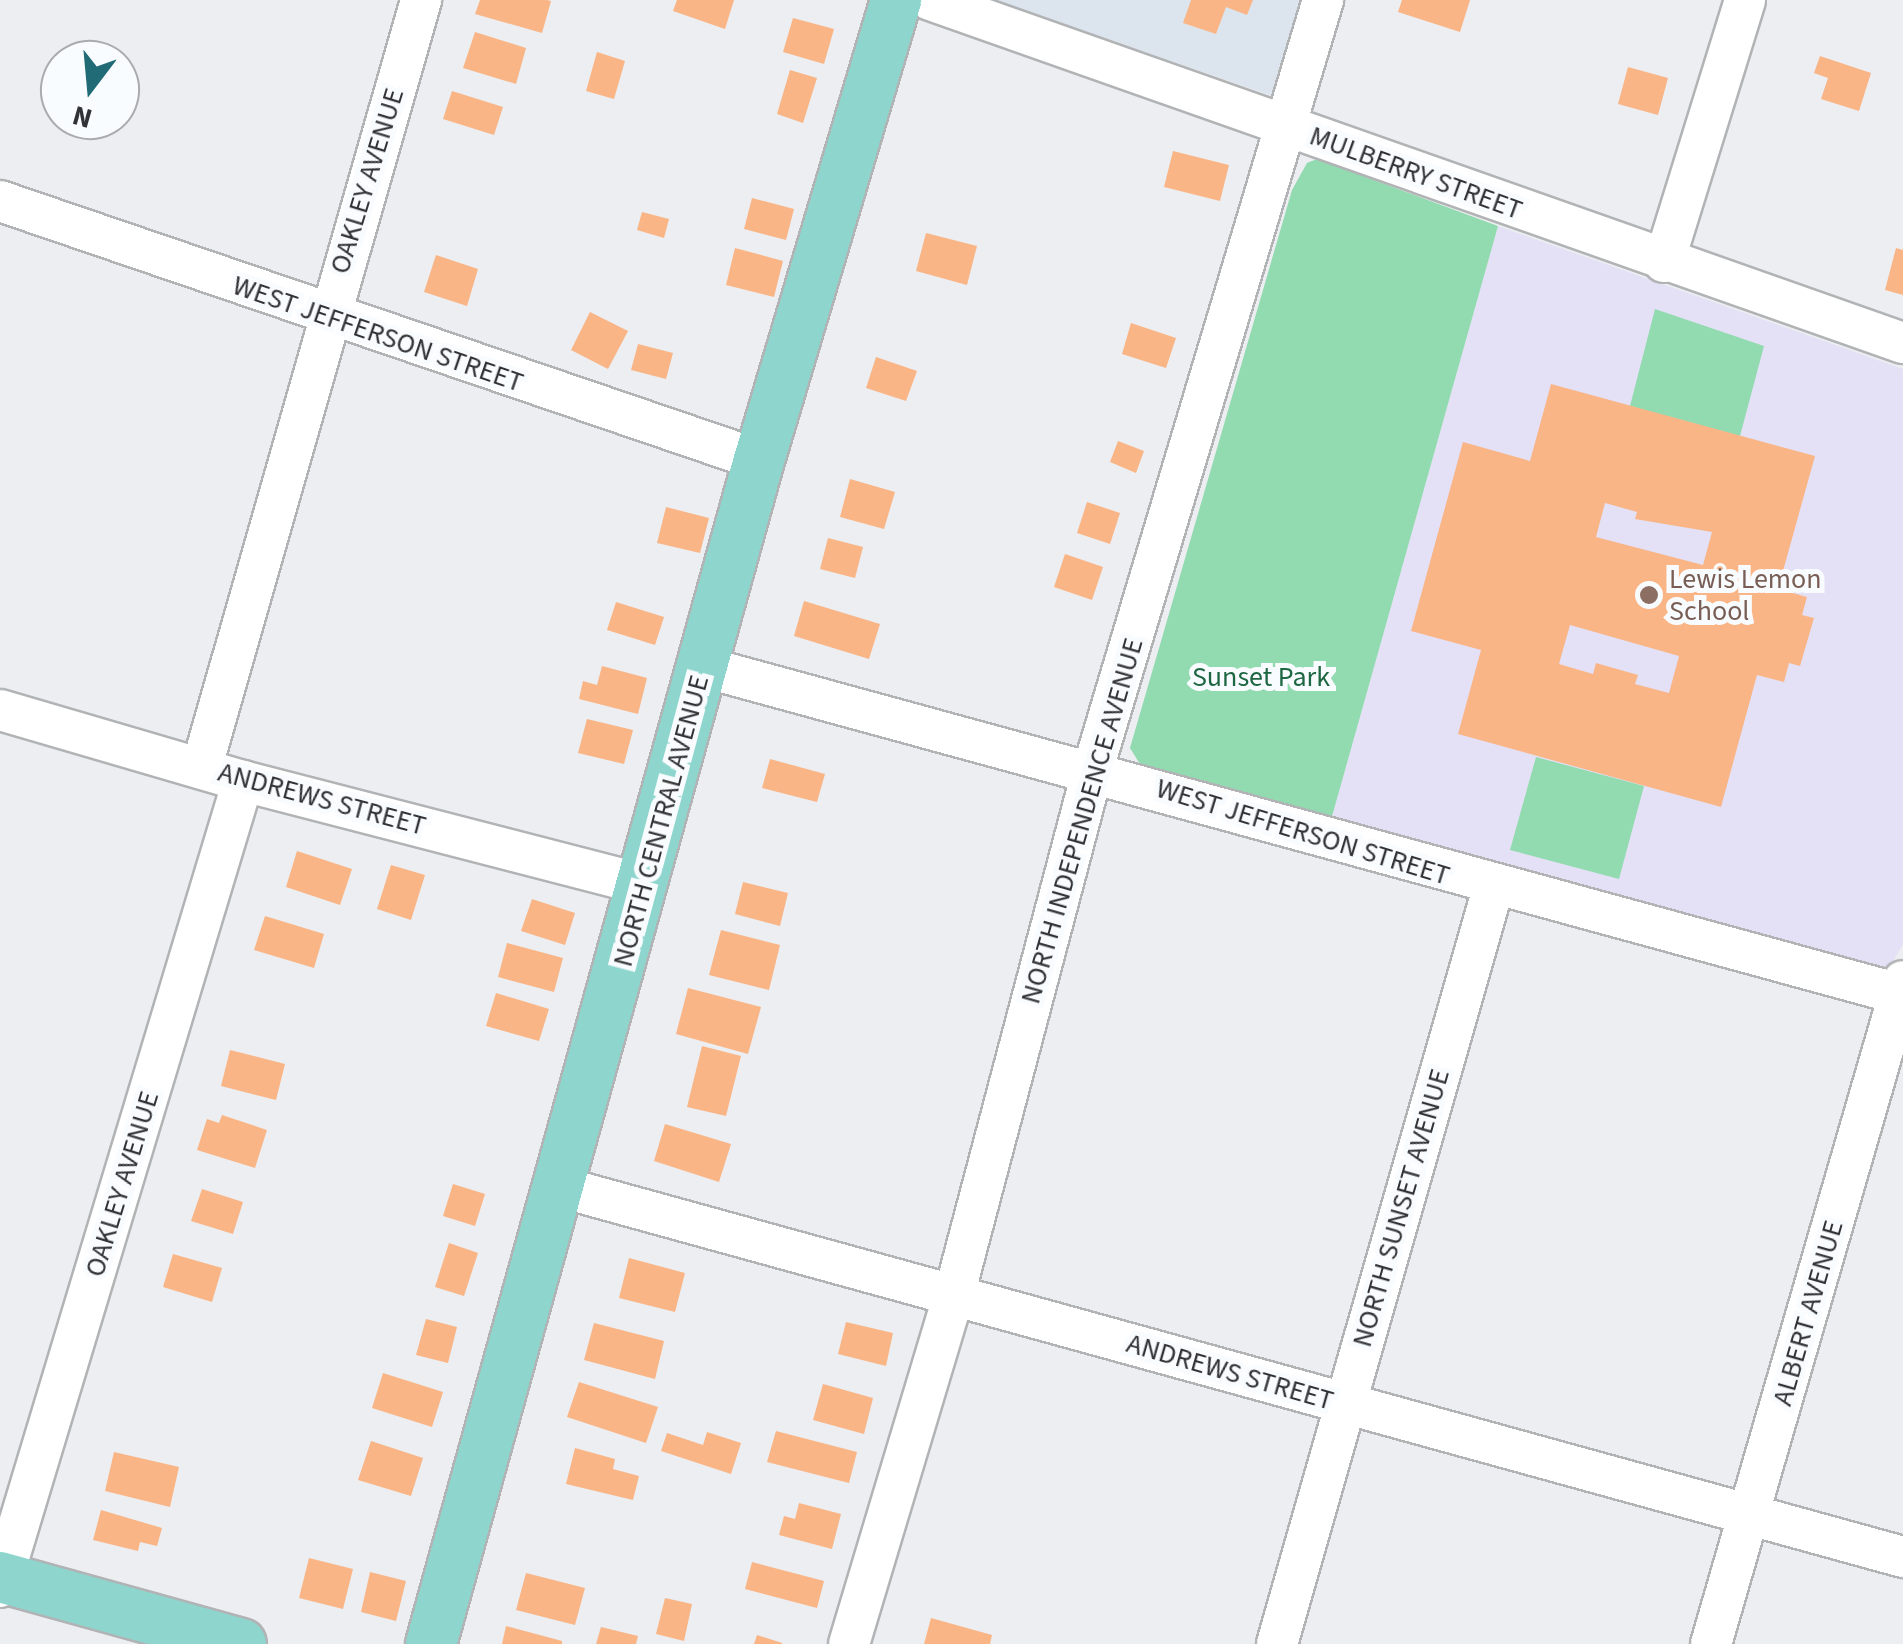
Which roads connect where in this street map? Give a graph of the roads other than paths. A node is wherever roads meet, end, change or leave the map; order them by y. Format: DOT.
graph roads {
  1 [pos="421,0"];
  2 [pos="896,0"];
  3 [pos="930,0"];
  4 [pos="1322,0"];
  5 [pos="1744,0"];
  6 [pos="1285,126"];
  7 [pos="0,201"];
  8 [pos="1664,262"];
  9 [pos="327,317"];
  10 [pos="1903,343"];
  11 [pos="758,460"];
  12 [pos="704,667"];
  13 [pos="0,710"];
  14 [pos="202,766"];
  15 [pos="1093,769"];
  16 [pos="244,781"];
  17 [pos="645,885"];
  18 [pos="1493,888"];
  19 [pos="1902,990"];
  20 [pos="557,1186"];
  21 [pos="954,1295"];
  22 [pos="1345,1404"];
  23 [pos="1749,1516"];
  24 [pos="1903,1558"];
  25 [pos="1,1581"];
  26 [pos="241,1644"];
  27 [pos="431,1644"];
  28 [pos="849,1644"];
  29 [pos="1277,1644"];
  30 [pos="1711,1644"];
  1 -- 9 [label="street, OAKLEY AVENUE"];
  2 -- 11 [label="main road, NORTH CENTRAL AVENUE"];
  3 -- 6 [label="street, MULBERRY STREET"];
  4 -- 6 [label="street, NORTH INDEPENDENCE AVENUE"];
  5 -- 8 [label="street"];
  6 -- 8 [label="street, MULBERRY STREET"];
  6 -- 15 [label="street, NORTH INDEPENDENCE AVENUE"];
  7 -- 9 [label="street, WEST JEFFERSON STREET"];
  8 -- 10 [label="street, MULBERRY STREET"];
  9 -- 11 [label="street, WEST JEFFERSON STREET"];
  9 -- 14 [label="street, OAKLEY AVENUE"];
  11 -- 12 [label="main road, NORTH CENTRAL AVENUE"];
  12 -- 15 [label="street, WEST JEFFERSON STREET"];
  12 -- 17 [label="main road, NORTH CENTRAL AVENUE"];
  13 -- 14 [label="street, ANDREWS STREET"];
  14 -- 16 [label="street, ANDREWS STREET"];
  15 -- 18 [label="street, WEST JEFFERSON STREET"];
  15 -- 21 [label="street, NORTH INDEPENDENCE AVENUE"];
  16 -- 17 [label="street, ANDREWS STREET"];
  16 -- 25 [label="street, OAKLEY AVENUE"];
  17 -- 20 [label="main road, NORTH CENTRAL AVENUE"];
  18 -- 19 [label="street, WEST JEFFERSON STREET"];
  18 -- 22 [label="street, NORTH SUNSET AVENUE"];
  19 -- 23 [label="street, ALBERT AVENUE"];
  20 -- 21 [label="street, ANDREWS STREET"];
  20 -- 27 [label="main road, NORTH CENTRAL AVENUE"];
  21 -- 22 [label="street, ANDREWS STREET"];
  21 -- 28 [label="street, NORTH INDEPENDENCE AVENUE"];
  22 -- 23 [label="street, ANDREWS STREET"];
  22 -- 29 [label="street, NORTH SUNSET AVENUE"];
  23 -- 24 [label="street, ANDREWS STREET"];
  23 -- 30 [label="street, ALBERT AVENUE"];
  25 -- 26 [label="main road"];
}
